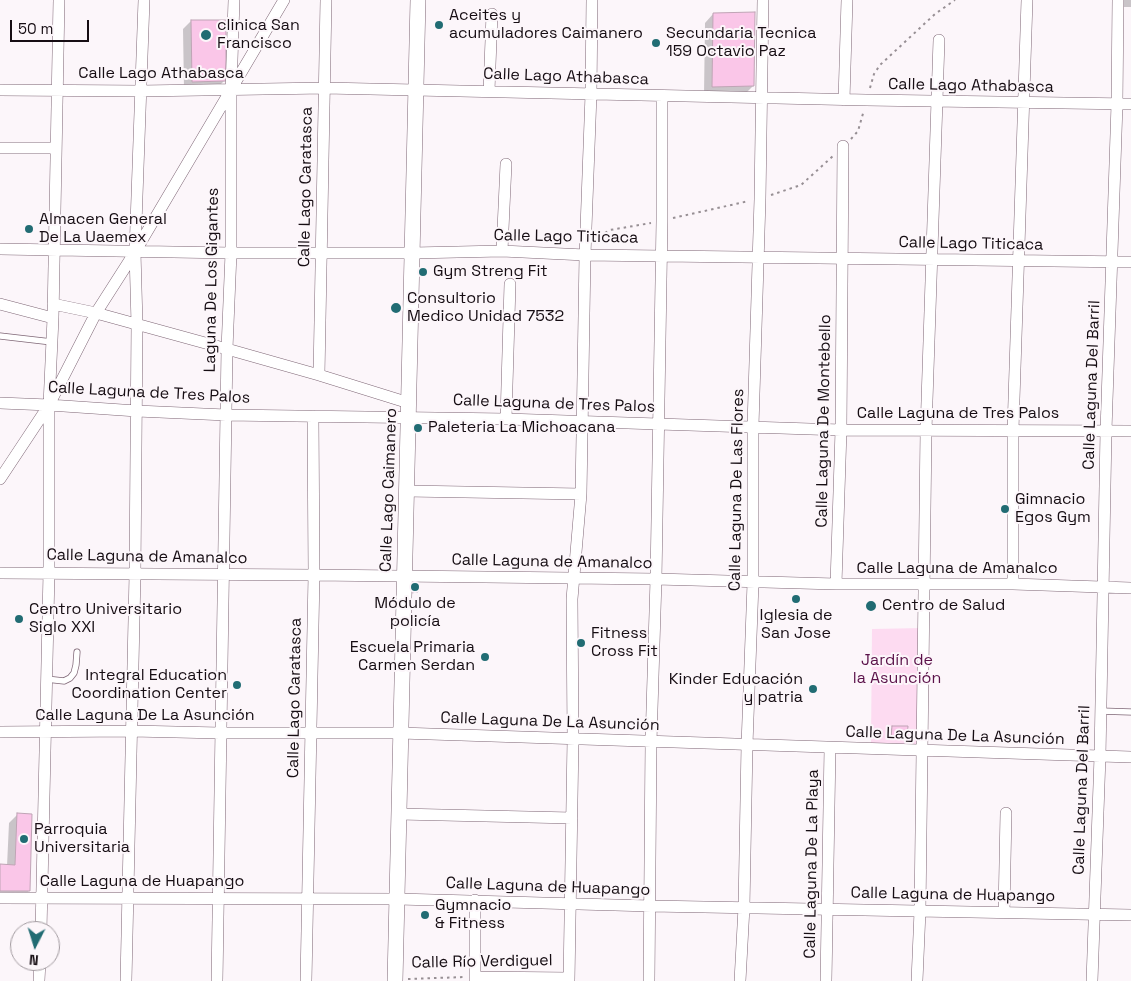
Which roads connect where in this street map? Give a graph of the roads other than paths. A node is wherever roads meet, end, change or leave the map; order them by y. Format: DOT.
graph roads {
  1 [pos="59,0"];
  2 [pos="144,0"];
  3 [pos="234,0"];
  4 [pos="284,0"];
  5 [pos="326,0"];
  6 [pos="418,0"];
  7 [pos="592,0"];
  8 [pos="763,0"];
  9 [pos="847,0"];
  10 [pos="1027,0"];
  11 [pos="1118,0"];
  12 [pos="492,14"];
  13 [pos="938,40"];
  14 [pos="325,88"];
  15 [pos="0,90"];
  16 [pos="58,90"];
  17 [pos="231,90"];
  18 [pos="416,90"];
  19 [pos="141,91"];
  20 [pos="489,91"];
  21 [pos="591,94"];
  22 [pos="662,96"];
  23 [pos="763,98"];
  24 [pos="844,100"];
  25 [pos="937,101"];
  26 [pos="1023,102"];
  27 [pos="1117,104"];
  28 [pos="1131,104"];
  29 [pos="843,146"];
  30 [pos="0,148"];
  31 [pos="56,148"];
  32 [pos="506,164"];
  33 [pos="0,249"];
  34 [pos="54,251"];
  35 [pos="502,251"];
  36 [pos="135,252"];
  37 [pos="321,252"];
  38 [pos="231,253"];
  39 [pos="413,253"];
  40 [pos="585,255"];
  41 [pos="661,255"];
  42 [pos="758,257"];
  43 [pos="842,258"];
  44 [pos="932,260"];
  45 [pos="1018,261"];
  46 [pos="1112,262"];
  47 [pos="1131,262"];
  48 [pos="510,284"];
  49 [pos="0,304"];
  50 [pos="53,304"];
  51 [pos="96,313"];
  52 [pos="53,318"];
  53 [pos="137,324"];
  54 [pos="0,336"];
  55 [pos="52,342"];
  56 [pos="227,349"];
  57 [pos="318,374"];
  58 [pos="0,403"];
  59 [pos="49,405"];
  60 [pos="409,410"];
  61 [pos="137,411"];
  62 [pos="226,414"];
  63 [pos="313,416"];
  64 [pos="506,419"];
  65 [pos="583,422"];
  66 [pos="659,424"];
  67 [pos="753,426"];
  68 [pos="841,430"];
  69 [pos="1013,430"];
  70 [pos="926,431"];
  71 [pos="1106,431"];
  72 [pos="1131,431"];
  73 [pos="0,479"];
  74 [pos="407,491"];
  75 [pos="581,494"];
  76 [pos="0,572"];
  77 [pos="49,572"];
  78 [pos="135,574"];
  79 [pos="224,575"];
  80 [pos="314,575"];
  81 [pos="404,576"];
  82 [pos="575,579"];
  83 [pos="656,579"];
  84 [pos="752,583"];
  85 [pos="836,584"];
  86 [pos="924,584"];
  87 [pos="1013,584"];
  88 [pos="1104,587"];
  89 [pos="1131,588"];
  90 [pos="77,652"];
  91 [pos="46,679"];
  92 [pos="1100,710"];
  93 [pos="1131,712"];
  94 [pos="132,730"];
  95 [pos="46,731"];
  96 [pos="0,732"];
  97 [pos="311,732"];
  98 [pos="220,733"];
  99 [pos="400,733"];
  100 [pos="573,739"];
  101 [pos="651,742"];
  102 [pos="746,745"];
  103 [pos="830,748"];
  104 [pos="921,751"];
  105 [pos="1100,756"];
  106 [pos="1131,757"];
  107 [pos="1006,813"];
  108 [pos="399,814"];
  109 [pos="572,818"];
  110 [pos="0,898"];
  111 [pos="42,898"];
  112 [pos="308,898"];
  113 [pos="127,899"];
  114 [pos="219,899"];
  115 [pos="398,899"];
  116 [pos="476,900"];
  117 [pos="571,903"];
  118 [pos="651,906"];
  119 [pos="744,907"];
  120 [pos="828,908"];
  121 [pos="920,911"];
  122 [pos="1004,912"];
  123 [pos="1094,914"];
  124 [pos="1131,915"];
  125 [pos="41,921"];
  126 [pos="475,979"];
  127 [pos="569,979"];
  128 [pos="395,980"];
  129 [pos="126,981"];
  130 [pos="217,981"];
  131 [pos="306,981"];
  132 [pos="649,981"];
  133 [pos="740,981"];
  134 [pos="826,981"];
  135 [pos="917,981"];
  136 [pos="1092,981"];
  1 -- 16 [label="street"];
  2 -- 19 [label="street"];
  3 -- 17 [label="street, Laguna De Los Gigantes"];
  4 -- 17 [label="street"];
  5 -- 14 [label="street, Calle Lago Caratasca"];
  6 -- 18 [label="street, Calle Lago Caimanero"];
  7 -- 21 [label="street"];
  8 -- 23 [label="street, Calle Laguna De Las Flores"];
  9 -- 24 [label="street"];
  10 -- 26 [label="street"];
  11 -- 27 [label="street, Calle Laguna Del Barril"];
  12 -- 20 [label="street"];
  13 -- 25 [label="street"];
  14 -- 17 [label="street, Calle Lago Athabasca"];
  14 -- 18 [label="street, Calle Lago Athabasca"];
  14 -- 37 [label="street, Calle Lago Caratasca"];
  15 -- 16 [label="street, Calle Lago Athabasca"];
  16 -- 19 [label="street, Calle Lago Athabasca"];
  16 -- 31 [label="street"];
  17 -- 19 [label="street, Calle Lago Athabasca"];
  17 -- 36 [label="street"];
  17 -- 38 [label="street, Laguna De Los Gigantes"];
  18 -- 20 [label="street, Calle Lago Athabasca"];
  18 -- 39 [label="street, Calle Lago Caimanero"];
  19 -- 36 [label="street"];
  20 -- 21 [label="street, Calle Lago Athabasca"];
  21 -- 22 [label="street, Calle Lago Athabasca"];
  21 -- 40 [label="street"];
  22 -- 23 [label="street, Calle Lago Athabasca"];
  22 -- 41 [label="street"];
  23 -- 24 [label="street, Calle Lago Athabasca"];
  23 -- 42 [label="street, Calle Laguna De Las Flores"];
  24 -- 25 [label="street, Calle Lago Athabasca"];
  25 -- 26 [label="street, Calle Lago Athabasca"];
  25 -- 44 [label="street"];
  26 -- 27 [label="street, Calle Lago Athabasca"];
  26 -- 45 [label="street"];
  27 -- 28 [label="street, Calle Lago Athabasca"];
  27 -- 46 [label="street, Calle Laguna Del Barril"];
  29 -- 43 [label="street, Calle Laguna De Montebello"];
  30 -- 31 [label="street"];
  31 -- 34 [label="street"];
  32 -- 35 [label="street"];
  33 -- 34 [label="street, Calle Lago Titicaca"];
  34 -- 36 [label="street, Calle Lago Titicaca"];
  34 -- 50 [label="street"];
  35 -- 39 [label="street, Calle Lago Titicaca"];
  35 -- 40 [label="street, Calle Lago Titicaca"];
  36 -- 38 [label="street, Calle Lago Titicaca"];
  36 -- 51 [label="street"];
  36 -- 53 [label="street"];
  37 -- 38 [label="street, Calle Lago Titicaca"];
  37 -- 39 [label="street, Calle Lago Titicaca"];
  37 -- 57 [label="street, Calle Lago Caratasca"];
  38 -- 56 [label="street, Laguna De Los Gigantes"];
  39 -- 60 [label="street, Calle Lago Caimanero"];
  40 -- 41 [label="street, Calle Lago Titicaca"];
  40 -- 65 [label="street"];
  41 -- 42 [label="street, Calle Lago Titicaca"];
  41 -- 66 [label="street"];
  42 -- 43 [label="street, Calle Lago Titicaca"];
  42 -- 67 [label="street, Calle Laguna De Las Flores"];
  43 -- 44 [label="street, Calle Lago Titicaca"];
  43 -- 68 [label="street, Calle Laguna De Montebello"];
  44 -- 45 [label="street, Calle Lago Titicaca"];
  44 -- 70 [label="street"];
  45 -- 46 [label="street, Calle Lago Titicaca"];
  45 -- 69 [label="street"];
  46 -- 47 [label="street, Calle Lago Titicaca"];
  46 -- 71 [label="street, Calle Laguna Del Barril"];
  48 -- 64 [label="street"];
  49 -- 52 [label="street"];
  50 -- 51 [label="street"];
  50 -- 52 [label="street"];
  51 -- 53 [label="street"];
  51 -- 59 [label="street"];
  52 -- 55 [label="street"];
  53 -- 56 [label="street"];
  53 -- 61 [label="street"];
  54 -- 55 [label="lane"];
  55 -- 59 [label="street"];
  56 -- 57 [label="street"];
  56 -- 62 [label="street, Laguna De Los Gigantes"];
  57 -- 60 [label="street"];
  58 -- 59 [label="street, Calle Laguna de Tres Palos"];
  59 -- 61 [label="street, Calle Laguna de Tres Palos"];
  59 -- 73 [label="street"];
  59 -- 77 [label="street"];
  60 -- 63 [label="street, Calle Laguna de Tres Palos"];
  60 -- 64 [label="street, Calle Laguna de Tres Palos"];
  60 -- 74 [label="street, Calle Lago Caimanero"];
  61 -- 62 [label="street, Calle Laguna de Tres Palos"];
  61 -- 78 [label="street"];
  62 -- 63 [label="street, Calle Laguna de Tres Palos"];
  62 -- 79 [label="street, Laguna De Los Gigantes"];
  63 -- 80 [label="street, Calle Lago Caratasca"];
  64 -- 65 [label="street, Calle Laguna de Tres Palos"];
  65 -- 66 [label="street, Calle Laguna de Tres Palos"];
  65 -- 75 [label="street"];
  66 -- 67 [label="street, Calle Laguna de Tres Palos"];
  66 -- 83 [label="street"];
  67 -- 68 [label="street, Calle Laguna de Tres Palos"];
  67 -- 84 [label="street, Calle Laguna De Las Flores"];
  68 -- 70 [label="street, Calle Laguna de Tres Palos"];
  68 -- 85 [label="street, Calle Laguna De Montebello"];
  69 -- 70 [label="street, Calle Laguna de Tres Palos"];
  69 -- 71 [label="street, Calle Laguna de Tres Palos"];
  69 -- 87 [label="street"];
  70 -- 86 [label="street"];
  71 -- 72 [label="street, Calle Laguna de Tres Palos"];
  71 -- 88 [label="street, Calle Laguna Del Barril"];
  74 -- 75 [label="street"];
  74 -- 81 [label="street, Calle Lago Caimanero"];
  75 -- 82 [label="street"];
  76 -- 77 [label="street, Calle Laguna de Amanalco"];
  77 -- 78 [label="street, Calle Laguna de Amanalco"];
  77 -- 91 [label="street"];
  78 -- 79 [label="street, Calle Laguna de Amanalco"];
  78 -- 94 [label="street"];
  79 -- 80 [label="street, Calle Laguna de Amanalco"];
  79 -- 98 [label="street, Laguna De Los Gigantes"];
  80 -- 81 [label="street, Calle Laguna de Amanalco"];
  80 -- 97 [label="street, Calle Lago Caratasca"];
  81 -- 82 [label="street, Calle Laguna de Amanalco"];
  81 -- 99 [label="street, Calle Lago Caimanero"];
  82 -- 83 [label="street, Calle Laguna de Amanalco"];
  82 -- 100 [label="street"];
  83 -- 84 [label="street, Calle Laguna de Amanalco"];
  83 -- 101 [label="street"];
  84 -- 85 [label="street, Calle Laguna de Amanalco"];
  84 -- 102 [label="street, Calle Laguna De Las Flores"];
  85 -- 86 [label="street, Calle Laguna de Amanalco"];
  86 -- 87 [label="street, Calle Laguna de Amanalco"];
  86 -- 104 [label="street"];
  87 -- 88 [label="street, Calle Laguna de Amanalco"];
  88 -- 89 [label="street, Calle Laguna de Amanalco"];
  88 -- 92 [label="street, Calle Laguna Del Barril"];
  90 -- 91 [label="lane"];
  91 -- 95 [label="street"];
  92 -- 93 [label="lane"];
  92 -- 105 [label="street, Calle Laguna Del Barril"];
  94 -- 95 [label="street, Calle Laguna De La Asunción"];
  94 -- 98 [label="street, Calle Laguna De La Asunción"];
  94 -- 113 [label="street"];
  95 -- 96 [label="street, Calle Laguna De La Asunción"];
  95 -- 111 [label="street"];
  97 -- 98 [label="street, Calle Laguna De La Asunción"];
  97 -- 99 [label="street, Calle Laguna De La Asunción"];
  97 -- 112 [label="street, Calle Lago Caratasca"];
  98 -- 114 [label="street, Laguna De Los Gigantes"];
  99 -- 100 [label="street, Calle Laguna De La Asunción"];
  99 -- 108 [label="street, Calle Lago Caimanero"];
  100 -- 101 [label="street, Calle Laguna De La Asunción"];
  100 -- 109 [label="street"];
  101 -- 102 [label="street, Calle Laguna De La Asunción"];
  101 -- 118 [label="street"];
  102 -- 103 [label="street, Calle Laguna De La Asunción"];
  102 -- 119 [label="street, Calle Laguna De Las Flores"];
  103 -- 104 [label="street, Calle Laguna De La Asunción"];
  103 -- 120 [label="street, Calle Laguna De La Playa"];
  104 -- 105 [label="street, Calle Laguna De La Asunción"];
  104 -- 121 [label="street"];
  105 -- 106 [label="street, Calle Laguna De La Asunción"];
  105 -- 123 [label="street, Calle Laguna Del Barril"];
  107 -- 122 [label="street"];
  108 -- 109 [label="street"];
  108 -- 115 [label="street, Calle Lago Caimanero"];
  109 -- 117 [label="street"];
  110 -- 111 [label="street, Calle Laguna de Huapango"];
  111 -- 113 [label="street, Calle Laguna de Huapango"];
  111 -- 125 [label="street"];
  112 -- 114 [label="street, Calle Laguna de Huapango"];
  112 -- 115 [label="street, Calle Laguna de Huapango"];
  112 -- 131 [label="street, Calle Lago Caratasca"];
  113 -- 114 [label="street, Calle Laguna de Huapango"];
  113 -- 129 [label="street"];
  114 -- 130 [label="street, Laguna De Los Gigantes"];
  115 -- 116 [label="street, Calle Laguna de Huapango"];
  115 -- 128 [label="street, Calle Lago Caimanero"];
  116 -- 117 [label="street, Calle Laguna de Huapango"];
  116 -- 126 [label="street"];
  117 -- 118 [label="street, Calle Laguna de Huapango"];
  117 -- 127 [label="street"];
  118 -- 119 [label="street, Calle Laguna de Huapango"];
  118 -- 132 [label="street"];
  119 -- 120 [label="street, Calle Laguna de Huapango"];
  119 -- 133 [label="street, Calle Laguna De Las Flores"];
  120 -- 121 [label="street, Calle Laguna de Huapango"];
  120 -- 134 [label="street, Calle Laguna De La Playa"];
  121 -- 122 [label="street, Calle Laguna de Huapango"];
  121 -- 135 [label="street"];
  122 -- 123 [label="street, Calle Laguna de Huapango"];
  123 -- 124 [label="street, Calle Laguna de Huapango"];
  123 -- 136 [label="street, Calle Laguna Del Barril"];
  126 -- 127 [label="street, Calle Río Verdiguel"];
}
